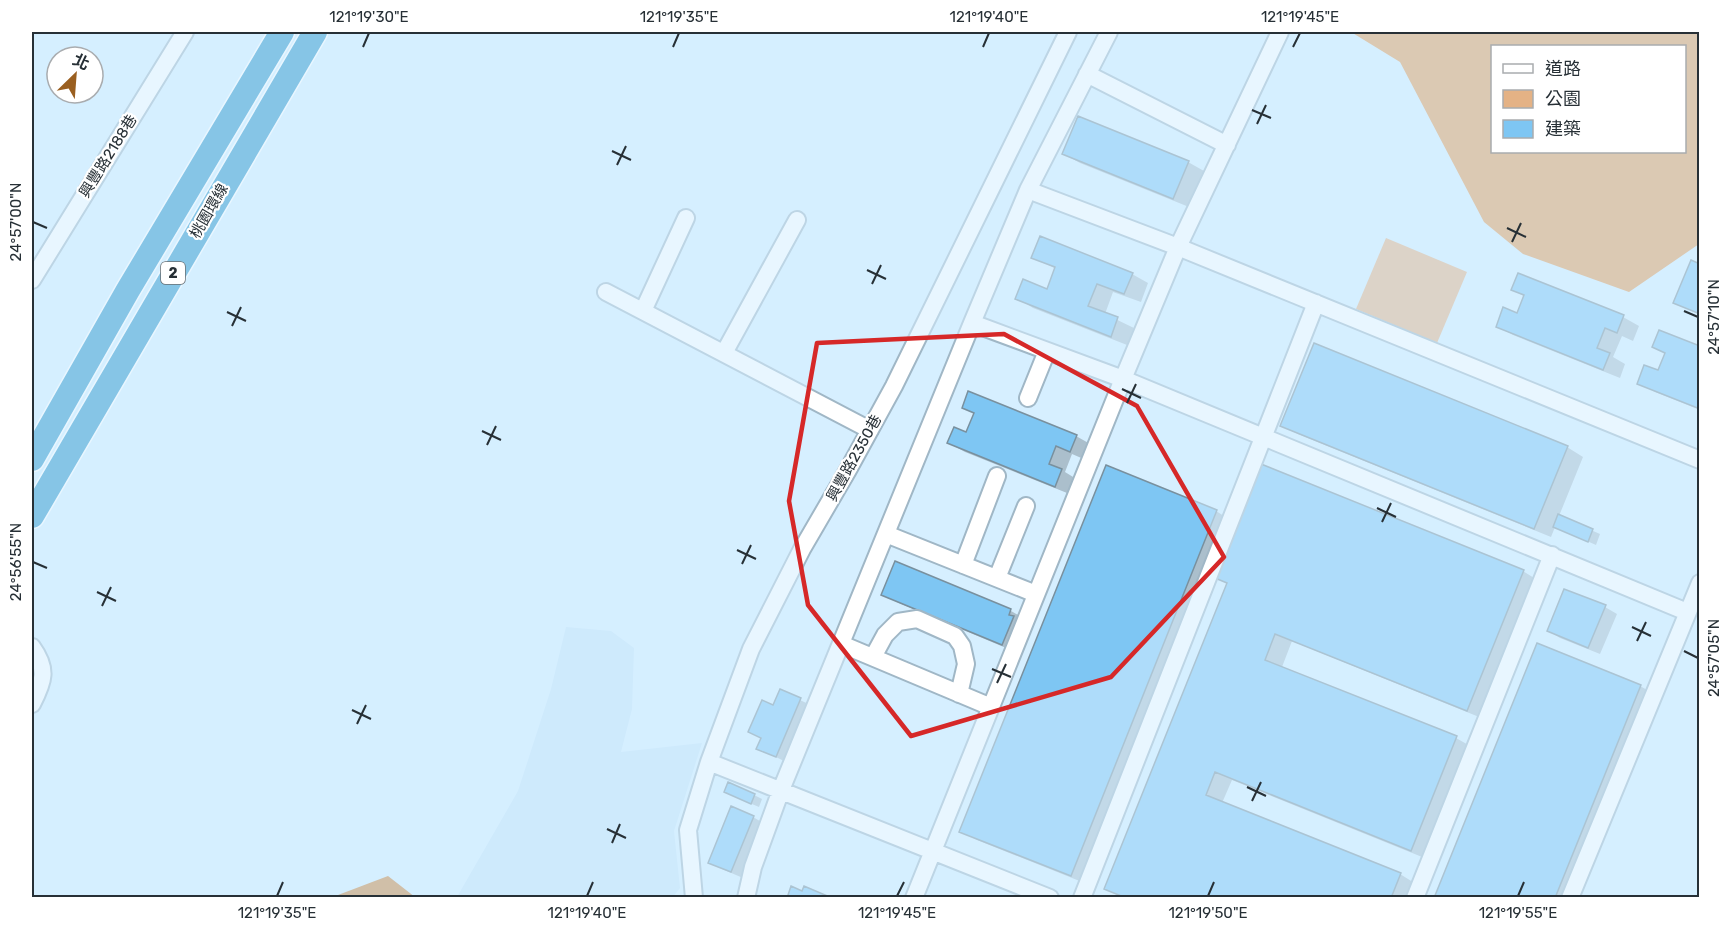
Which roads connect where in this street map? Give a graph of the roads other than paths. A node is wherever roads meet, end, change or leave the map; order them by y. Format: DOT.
graph roads {
  1 [pos="185,32"];
  2 [pos="282,32"];
  3 [pos="315,32"];
  4 [pos="1068,32"];
  5 [pos="1109,32"];
  6 [pos="1281,32"];
  7 [pos="1087,74"];
  8 [pos="1227,145"];
  9 [pos="1028,190"];
  10 [pos="686,218"];
  11 [pos="797,220"];
  12 [pos="1178,248"];
  13 [pos="32,280"];
  14 [pos="606,291"];
  15 [pos="1316,303"];
  16 [pos="643,311"];
  17 [pos="972,323"];
  18 [pos="1047,351"];
  19 [pos="724,353"];
  20 [pos="1123,379"];
  21 [pos="1028,398"];
  22 [pos="870,430"];
  23 [pos="1263,437"];
  24 [pos="32,459"];
  25 [pos="1700,460"];
  26 [pos="997,476"];
  27 [pos="1026,506"];
  28 [pos="32,516"];
  29 [pos="886,534"];
  30 [pos="1552,555"];
  31 [pos="963,565"];
  32 [pos="997,578"];
  33 [pos="1700,584"];
  34 [pos="1036,594"];
  35 [pos="1687,612"];
  36 [pos="841,644"];
  37 [pos="32,647"];
  38 [pos="873,657"];
  39 [pos="959,694"];
  40 [pos="32,705"];
  41 [pos="991,707"];
  42 [pos="709,762"];
  43 [pos="781,790"];
  44 [pos="933,851"];
  45 [pos="694,897"];
  46 [pos="746,897"];
  47 [pos="914,897"];
  48 [pos="1050,897"];
  49 [pos="1082,897"];
  50 [pos="1415,897"];
  51 [pos="1570,897"];
  1 -- 13 [label="street, 興豐路2188巷"];
  2 -- 24 [label="highway, 桃園環線 / 2"];
  3 -- 28 [label="highway, 桃園環線 / 2"];
  4 -- 22 [label="street, 興豐路2350巷"];
  5 -- 7 [label="street"];
  6 -- 8 [label="street"];
  7 -- 8 [label="street"];
  7 -- 9 [label="street"];
  8 -- 12 [label="street"];
  9 -- 12 [label="street"];
  9 -- 17 [label="street"];
  10 -- 16 [label="street"];
  11 -- 19 [label="street"];
  12 -- 15 [label="street"];
  12 -- 20 [label="street"];
  14 -- 16 [label="street"];
  15 -- 23 [label="street"];
  15 -- 25 [label="street"];
  16 -- 19 [label="street"];
  17 -- 18 [label="street"];
  17 -- 29 [label="street"];
  18 -- 20 [label="street"];
  18 -- 21 [label="street"];
  19 -- 22 [label="street"];
  20 -- 23 [label="street"];
  20 -- 34 [label="street"];
  22 -- 42 [label="street, 興豐路2350巷"];
  23 -- 30 [label="street"];
  23 -- 49 [label="street"];
  26 -- 31 [label="street"];
  27 -- 32 [label="street"];
  29 -- 31 [label="street"];
  29 -- 36 [label="street"];
  30 -- 35 [label="street"];
  30 -- 50 [label="street"];
  31 -- 32 [label="street"];
  32 -- 34 [label="street"];
  33 -- 35 [label="street"];
  34 -- 41 [label="street"];
  35 -- 51 [label="street"];
  36 -- 38 [label="street"];
  36 -- 43 [label="street"];
  37 -- 40 [label="street"];
  38 -- 39 [label="street"];
  38 -- 39 [label="street"];
  39 -- 41 [label="street"];
  41 -- 44 [label="street"];
  42 -- 43 [label="street"];
  42 -- 45 [label="street, 興豐路2350巷"];
  43 -- 44 [label="street"];
  43 -- 46 [label="street"];
  44 -- 47 [label="street"];
  44 -- 48 [label="street"];
}
